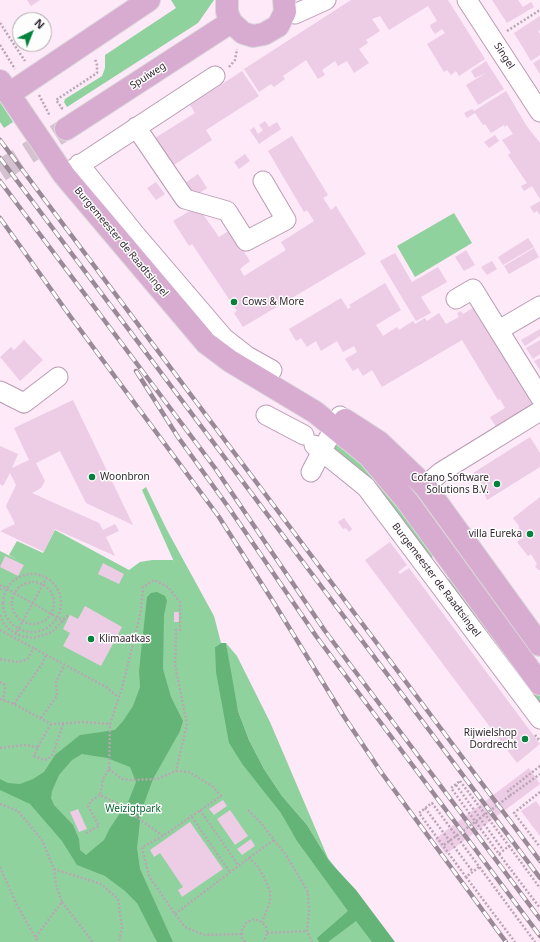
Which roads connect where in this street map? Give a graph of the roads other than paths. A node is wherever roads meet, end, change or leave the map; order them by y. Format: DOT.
graph roads {
  1 [pos="150,0"];
  2 [pos="227,0"];
  3 [pos="326,0"];
  4 [pos="467,0"];
  5 [pos="284,6"];
  6 [pos="231,22"];
  7 [pos="215,76"];
  8 [pos="11,86"];
  9 [pos="540,112"];
  10 [pos="61,117"];
  11 [pos="136,127"];
  12 [pos="71,170"];
  13 [pos="263,181"];
  14 [pos="456,299"];
  15 [pos="540,306"];
  16 [pos="499,330"];
  17 [pos="58,377"];
  18 [pos="0,391"];
  19 [pos="540,397"];
  20 [pos="540,411"];
  21 [pos="266,415"];
  22 [pos="337,421"];
  23 [pos="313,444"];
  24 [pos="311,472"];
  25 [pos="425,486"];
  26 [pos="442,550"];
  27 [pos="443,590"];
  28 [pos="540,645"];
  29 [pos="540,684"];
  30 [pos="540,719"];
  1 -- 8 [label="main road"];
  2 -- 6 [label="main road"];
  3 -- 5 [label="street"];
  4 -- 9 [label="street, Singel"];
  5 -- 6 [label="main road"];
  6 -- 10 [label="main road, Spuiweg"];
  7 -- 11 [label="street"];
  8 -- 12 [label="main road, Burgemeester de Raadtsingel"];
  11 -- 12 [label="street"];
  11 -- 13 [label="street"];
  12 -- 22 [label="main road, Burgemeester de Raadtsingel"];
  14 -- 16 [label="street"];
  15 -- 16 [label="street"];
  16 -- 19 [label="street"];
  17 -- 18 [label="street"];
  20 -- 25 [label="street"];
  21 -- 23 [label="street, Burgemeester de Raadtsingel"];
  22 -- 23 [label="street"];
  22 -- 25 [label="main road, Burgemeester de Raadtsingel"];
  22 -- 26 [label="main road, Burgemeester de Raadtsingel"];
  23 -- 24 [label="street"];
  23 -- 27 [label="street, Burgemeester de Raadtsingel"];
  25 -- 28 [label="main road, Burgemeester de Raadtsingel"];
  26 -- 27 [label="street"];
  26 -- 29 [label="main road, Burgemeester de Raadtsingel"];
  27 -- 30 [label="street, Burgemeester de Raadtsingel"];
}
